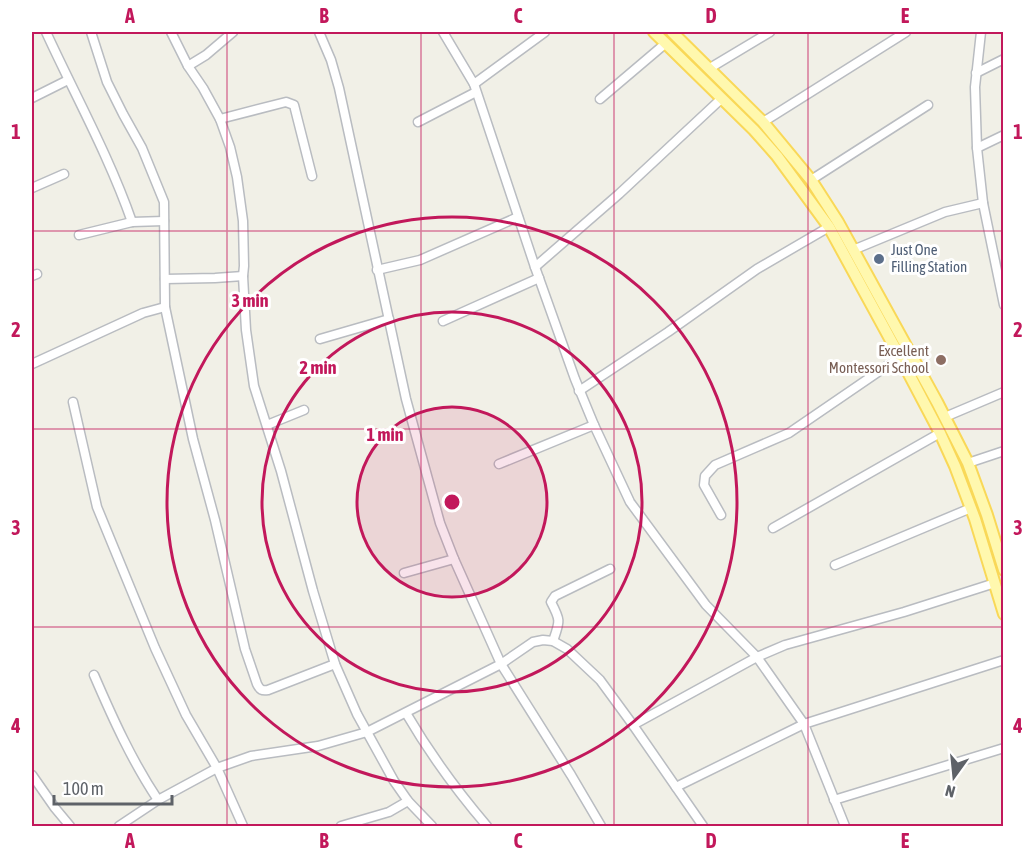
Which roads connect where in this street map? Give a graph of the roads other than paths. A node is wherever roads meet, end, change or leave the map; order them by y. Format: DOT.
graph roads {
  1 [pos="46,32"];
  2 [pos="91,32"];
  3 [pos="171,32"];
  4 [pos="232,32"];
  5 [pos="319,32"];
  6 [pos="444,32"];
  7 [pos="545,32"];
  8 [pos="654,32"];
  9 [pos="672,32"];
  10 [pos="770,32"];
  11 [pos="906,32"];
  12 [pos="981,32"];
  13 [pos="666,43"];
  14 [pos="1004,59"];
  15 [pos="188,66"];
  16 [pos="710,68"];
  17 [pos="976,73"];
  18 [pos="68,80"];
  19 [pos="475,88"];
  20 [pos="32,98"];
  21 [pos="600,99"];
  22 [pos="722,99"];
  23 [pos="928,105"];
  24 [pos="220,119"];
  25 [pos="418,122"];
  26 [pos="763,122"];
  27 [pos="1004,135"];
  28 [pos="977,148"];
  29 [pos="64,174"];
  30 [pos="312,176"];
  31 [pos="811,180"];
  32 [pos="32,188"];
  33 [pos="983,203"];
  34 [pos="518,217"];
  35 [pos="164,221"];
  36 [pos="132,222"];
  37 [pos="829,227"];
  38 [pos="79,235"];
  39 [pos="853,250"];
  40 [pos="535,267"];
  41 [pos="1000,267"];
  42 [pos="377,270"];
  43 [pos="243,276"];
  44 [pos="539,278"];
  45 [pos="165,279"];
  46 [pos="1004,305"];
  47 [pos="165,307"];
  48 [pos="389,319"];
  49 [pos="443,321"];
  50 [pos="320,339"];
  51 [pos="900,357"];
  52 [pos="32,364"];
  53 [pos="579,391"];
  54 [pos="1004,392"];
  55 [pos="73,402"];
  56 [pos="304,410"];
  57 [pos="945,417"];
  58 [pos="267,425"];
  59 [pos="594,425"];
  60 [pos="940,433"];
  61 [pos="1004,451"];
  62 [pos="968,463"];
  63 [pos="499,465"];
  64 [pos="971,508"];
  65 [pos="721,515"];
  66 [pos="773,528"];
  67 [pos="454,559"];
  68 [pos="835,565"];
  69 [pos="610,569"];
  70 [pos="1004,570"];
  71 [pos="404,573"];
  72 [pos="995,584"];
  73 [pos="1004,614"];
  74 [pos="553,641"];
  75 [pos="757,657"];
  76 [pos="1004,660"];
  77 [pos="334,664"];
  78 [pos="501,664"];
  79 [pos="94,675"];
  80 [pos="406,713"];
  81 [pos="804,724"];
  82 [pos="633,725"];
  83 [pos="367,732"];
  84 [pos="1004,748"];
  85 [pos="217,768"];
  86 [pos="32,775"];
  87 [pos="676,787"];
  88 [pos="158,800"];
  89 [pos="834,800"];
  90 [pos="408,801"];
  91 [pos="70,826"];
  92 [pos="119,826"];
  93 [pos="243,826"];
  94 [pos="341,826"];
  95 [pos="432,826"];
  96 [pos="487,826"];
  97 [pos="601,826"];
  98 [pos="703,826"];
  99 [pos="844,826"];
  1 -- 18 [label="street"];
  2 -- 35 [label="street"];
  3 -- 15 [label="street"];
  4 -- 15 [label="street"];
  5 -- 42 [label="street"];
  6 -- 19 [label="street"];
  7 -- 19 [label="street"];
  8 -- 13 [label="main road"];
  9 -- 16 [label="main road"];
  10 -- 16 [label="street"];
  11 -- 26 [label="street"];
  12 -- 17 [label="street"];
  13 -- 21 [label="street"];
  13 -- 22 [label="main road"];
  14 -- 17 [label="street"];
  15 -- 24 [label="street"];
  16 -- 26 [label="main road"];
  17 -- 28 [label="street"];
  18 -- 20 [label="street"];
  18 -- 36 [label="street"];
  19 -- 25 [label="street"];
  19 -- 34 [label="street"];
  22 -- 37 [label="main road"];
  22 -- 40 [label="street"];
  23 -- 31 [label="street"];
  24 -- 30 [label="street"];
  24 -- 43 [label="street"];
  26 -- 31 [label="main road"];
  27 -- 28 [label="street"];
  28 -- 33 [label="street"];
  29 -- 32 [label="street"];
  31 -- 39 [label="main road"];
  33 -- 39 [label="street"];
  33 -- 41 [label="street"];
  34 -- 40 [label="street"];
  34 -- 42 [label="street"];
  35 -- 36 [label="street"];
  35 -- 45 [label="street"];
  36 -- 38 [label="street"];
  37 -- 51 [label="main road"];
  37 -- 53 [label="street"];
  39 -- 57 [label="main road"];
  40 -- 44 [label="street"];
  41 -- 46 [label="street"];
  42 -- 48 [label="street"];
  43 -- 45 [label="street"];
  43 -- 58 [label="street"];
  44 -- 49 [label="street"];
  44 -- 53 [label="street"];
  45 -- 47 [label="street"];
  47 -- 52 [label="street"];
  47 -- 77 [label="street"];
  48 -- 50 [label="street"];
  48 -- 67 [label="street"];
  51 -- 60 [label="main road"];
  51 -- 65 [label="street"];
  53 -- 59 [label="street"];
  54 -- 57 [label="street"];
  55 -- 85 [label="street"];
  56 -- 58 [label="street"];
  57 -- 62 [label="main road"];
  58 -- 77 [label="street"];
  59 -- 63 [label="street"];
  59 -- 75 [label="street"];
  60 -- 64 [label="main road"];
  60 -- 66 [label="street"];
  61 -- 62 [label="street"];
  62 -- 70 [label="main road"];
  64 -- 68 [label="street"];
  64 -- 72 [label="main road"];
  67 -- 71 [label="street"];
  67 -- 78 [label="street"];
  69 -- 74 [label="street"];
  72 -- 73 [label="main road"];
  72 -- 75 [label="street"];
  74 -- 78 [label="street"];
  74 -- 82 [label="street"];
  75 -- 81 [label="street"];
  75 -- 82 [label="street"];
  76 -- 81 [label="street"];
  77 -- 83 [label="street"];
  78 -- 80 [label="street"];
  78 -- 97 [label="street"];
  79 -- 88 [label="street"];
  80 -- 83 [label="street"];
  80 -- 96 [label="street"];
  81 -- 87 [label="street"];
  81 -- 89 [label="street"];
  82 -- 87 [label="street"];
  83 -- 85 [label="street"];
  83 -- 90 [label="street"];
  84 -- 89 [label="street"];
  85 -- 88 [label="street"];
  85 -- 93 [label="street"];
  86 -- 91 [label="street"];
  87 -- 98 [label="street"];
  88 -- 92 [label="street"];
  89 -- 99 [label="street"];
  90 -- 94 [label="street"];
  90 -- 95 [label="street"];
}
